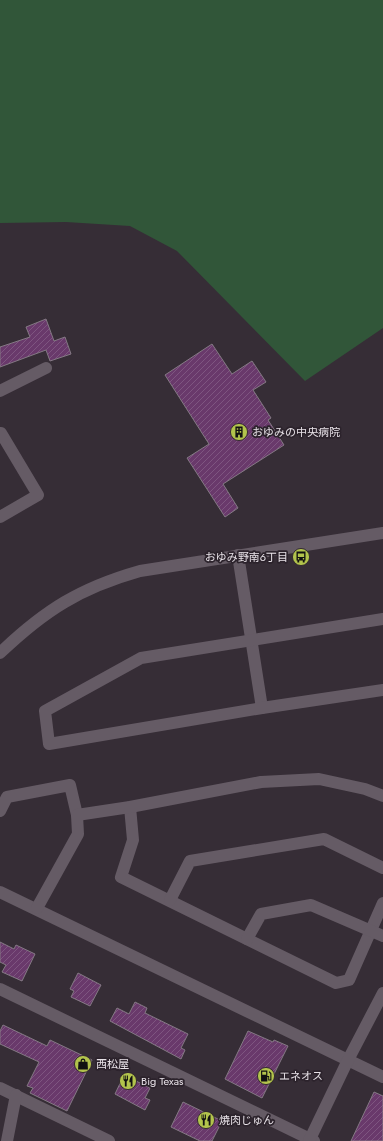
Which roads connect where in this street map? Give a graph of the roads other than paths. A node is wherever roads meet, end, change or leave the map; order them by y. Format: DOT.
graph roads {
  1 [pos="46,368"];
  2 [pos="0,391"];
  3 [pos="0,433"];
  4 [pos="0,517"];
  5 [pos="383,533"];
  6 [pos="238,555"];
  7 [pos="383,619"];
  8 [pos="251,641"];
  9 [pos="0,653"];
  10 [pos="383,690"];
  11 [pos="262,708"];
  12 [pos="383,796"];
  13 [pos="130,808"];
  14 [pos="0,811"];
  15 [pos="77,815"];
  16 [pos="383,868"];
  17 [pos="0,892"];
  18 [pos="170,900"];
  19 [pos="383,903"];
  20 [pos="37,908"];
  21 [pos="370,930"];
  22 [pos="383,936"];
  23 [pos="247,939"];
  24 [pos="0,989"];
  25 [pos="383,994"];
  26 [pos="348,1060"];
  27 [pos="383,1077"];
  28 [pos="0,1088"];
  29 [pos="16,1095"];
  30 [pos="311,1140"];
  31 [pos="7,1141"];
  32 [pos="109,1141"];
  1 -- 2 [label="street"];
  3 -- 4 [label="street"];
  5 -- 6 [label="street"];
  6 -- 8 [label="street"];
  6 -- 9 [label="street"];
  7 -- 8 [label="street"];
  8 -- 11 [label="street"];
  8 -- 11 [label="street"];
  10 -- 11 [label="street"];
  12 -- 13 [label="street"];
  13 -- 15 [label="street"];
  13 -- 18 [label="street"];
  14 -- 15 [label="street"];
  15 -- 20 [label="street"];
  16 -- 18 [label="street"];
  17 -- 20 [label="street"];
  18 -- 23 [label="street"];
  19 -- 21 [label="street"];
  20 -- 26 [label="street"];
  21 -- 22 [label="street"];
  21 -- 23 [label="street"];
  21 -- 23 [label="street"];
  24 -- 30 [label="street"];
  25 -- 26 [label="street"];
  26 -- 27 [label="street"];
  26 -- 30 [label="street"];
  28 -- 29 [label="street"];
  29 -- 31 [label="street"];
  29 -- 32 [label="street"];
}
